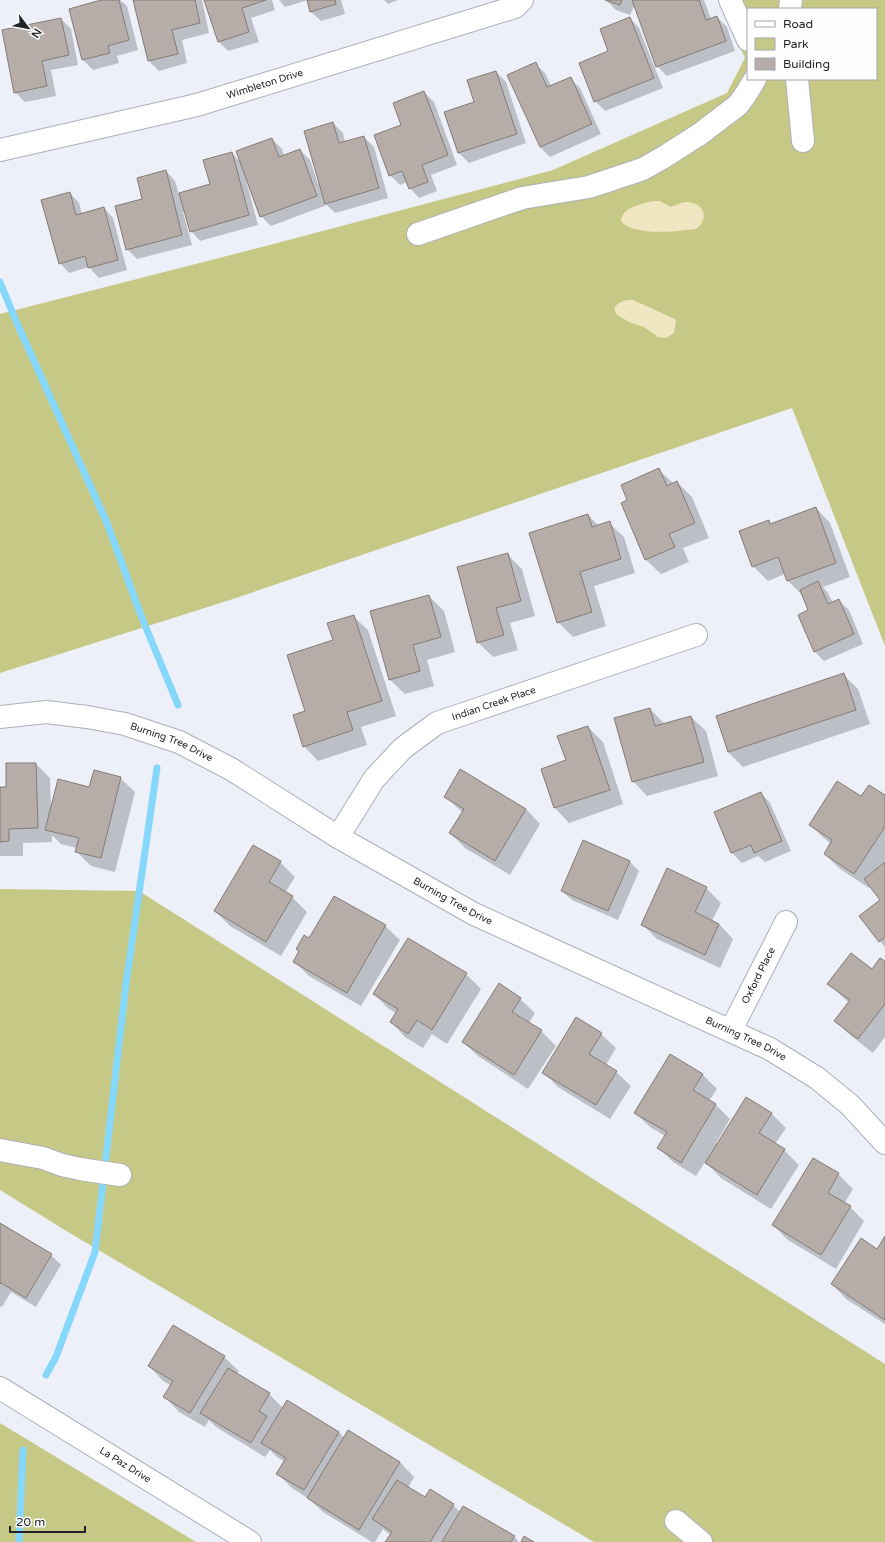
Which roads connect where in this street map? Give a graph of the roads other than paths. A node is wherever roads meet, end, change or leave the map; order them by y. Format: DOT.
graph roads {
  1 [pos="522,0"];
  2 [pos="730,0"];
  3 [pos="747,38"];
  4 [pos="753,80"];
  5 [pos="797,80"];
  6 [pos="803,141"];
  7 [pos="0,150"];
  8 [pos="418,234"];
  9 [pos="696,635"];
  10 [pos="0,717"];
  11 [pos="338,837"];
  12 [pos="786,922"];
  13 [pos="731,1030"];
  14 [pos="885,1143"];
  15 [pos="0,1150"];
  16 [pos="120,1175"];
  17 [pos="0,1388"];
  18 [pos="676,1521"];
  19 [pos="250,1542"];
  20 [pos="701,1542"];
  1 -- 7 [label="street, Wimbleton Drive"];
  2 -- 3 [label="street"];
  4 -- 8 [label="street"];
  5 -- 6 [label="street"];
  9 -- 11 [label="street, Indian Creek Place"];
  10 -- 11 [label="street, Burning Tree Drive"];
  11 -- 13 [label="street, Burning Tree Drive"];
  12 -- 13 [label="street, Oxford Place"];
  13 -- 14 [label="street, Burning Tree Drive"];
  15 -- 16 [label="street"];
  17 -- 19 [label="street, La Paz Drive"];
  18 -- 20 [label="street"];
}
